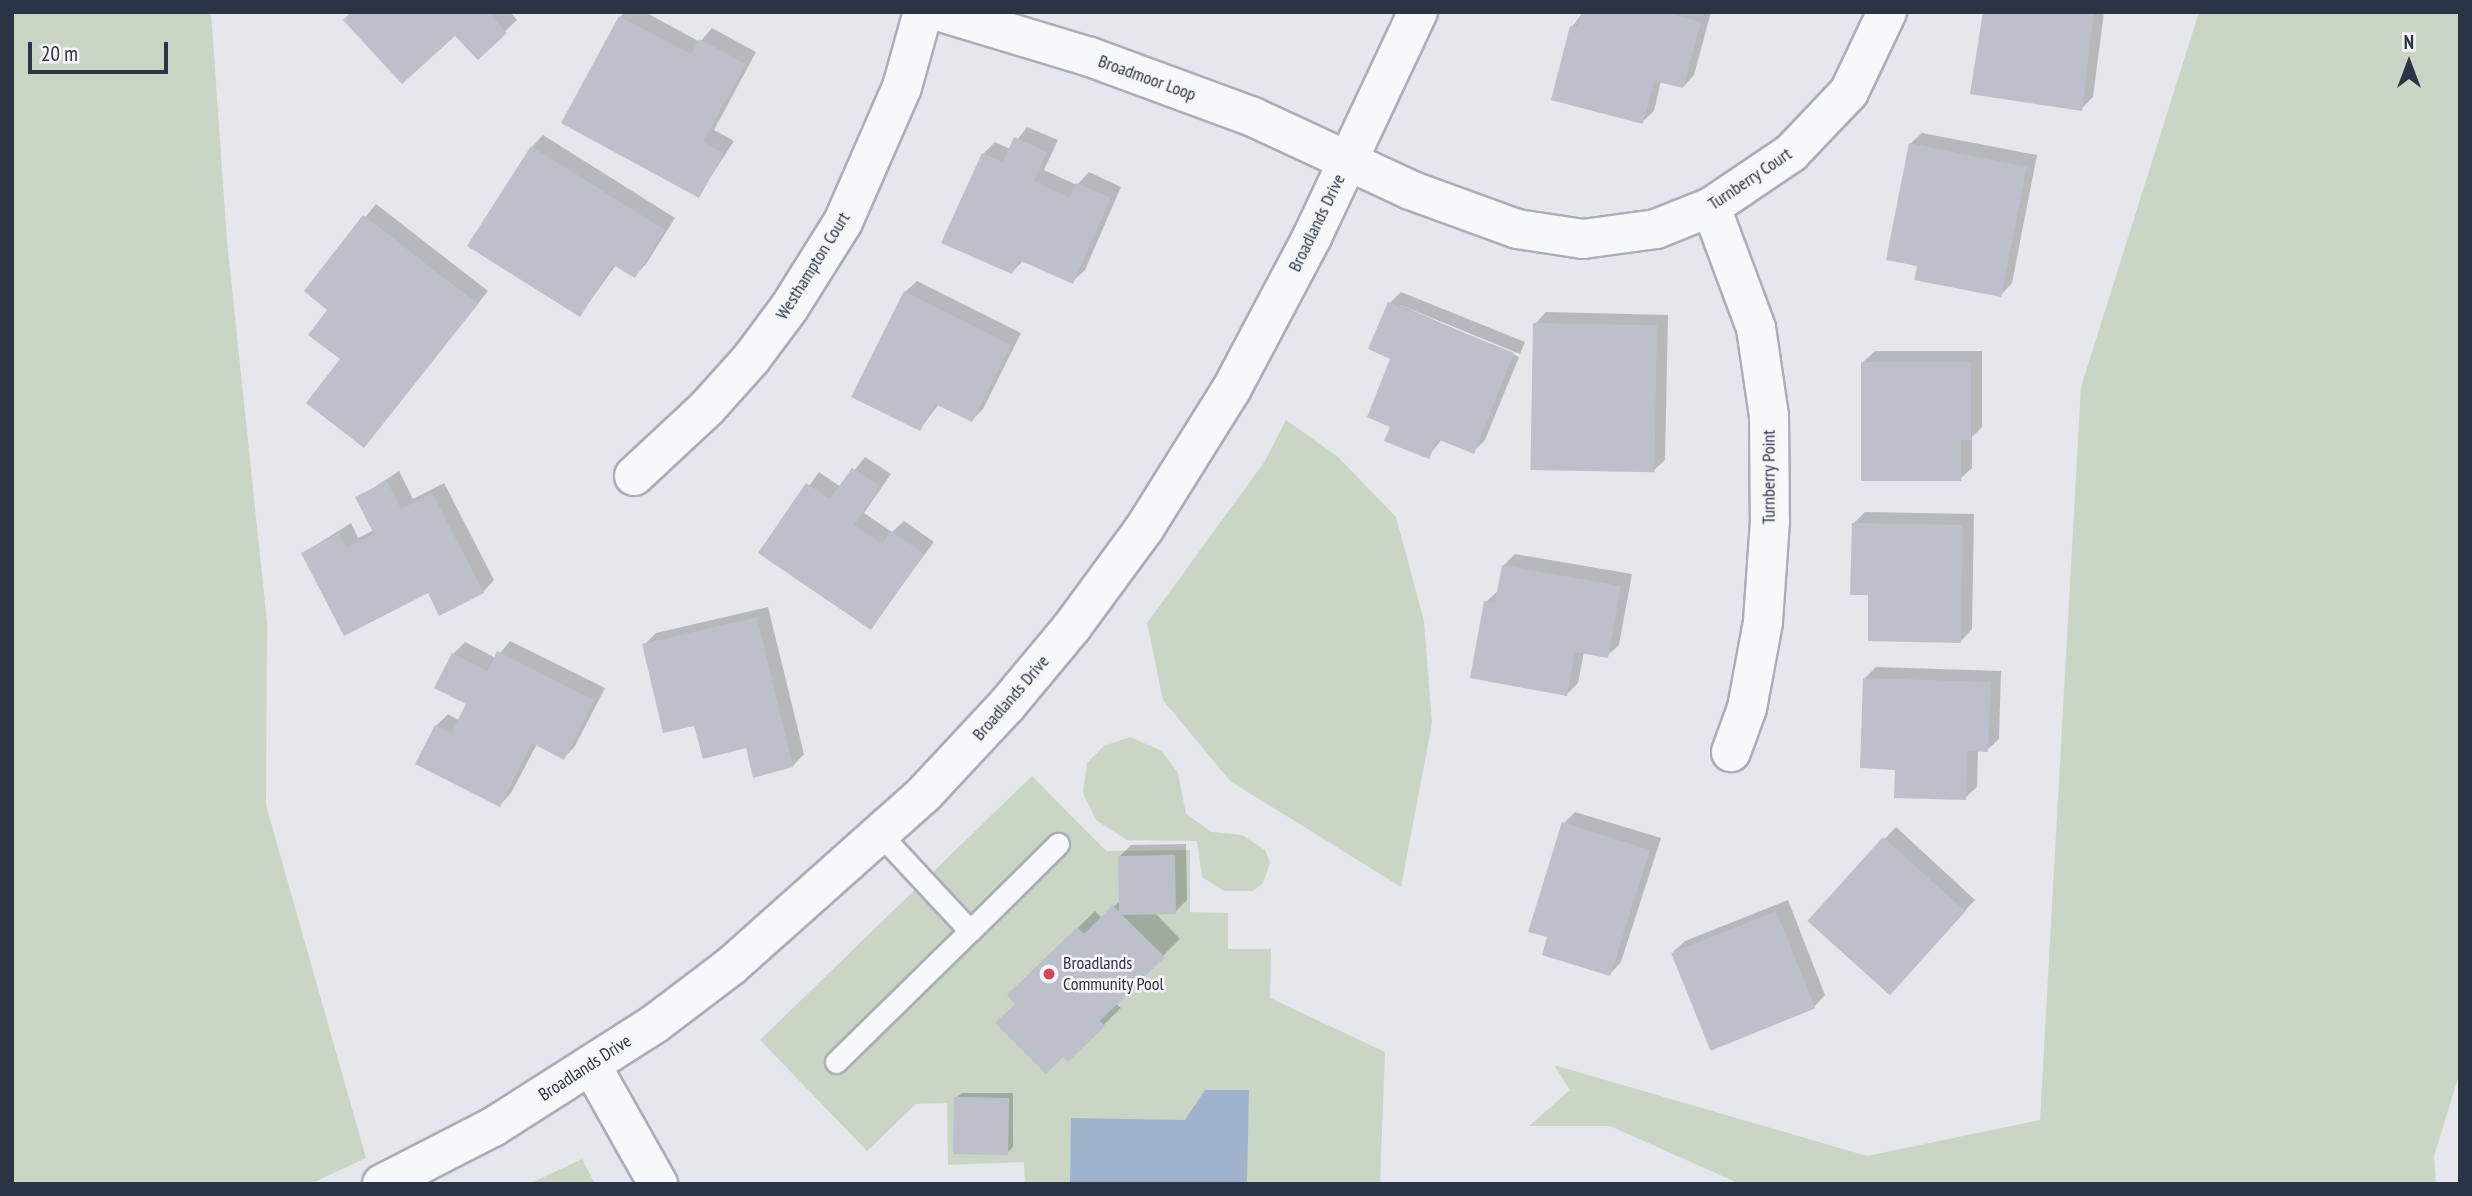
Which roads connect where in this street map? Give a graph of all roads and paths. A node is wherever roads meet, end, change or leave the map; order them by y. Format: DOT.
graph roads {
  1 [pos="923,12"];
  2 [pos="941,12"];
  3 [pos="1418,12"];
  4 [pos="1887,12"];
  5 [pos="1348,160"];
  6 [pos="1711,207"];
  7 [pos="634,476"];
  8 [pos="1731,752"];
  9 [pos="880,834"];
  10 [pos="1058,844"];
  11 [pos="970,931"];
  12 [pos="836,1062"];
  13 [pos="591,1065"];
  14 [pos="382,1184"];
  15 [pos="658,1184"];
  1 -- 7 [label="street, Westhampton Court"];
  2 -- 5 [label="street, Broadmoor Loop"];
  3 -- 5 [label="street, Broadlands Drive"];
  4 -- 6 [label="street, Turnberry Court"];
  5 -- 6 [label="street, Turnberry Court"];
  5 -- 9 [label="street, Broadlands Drive"];
  6 -- 8 [label="street, Turnberry Point"];
  9 -- 11 [label="lane"];
  9 -- 13 [label="street, Broadlands Drive"];
  10 -- 11 [label="lane"];
  11 -- 12 [label="lane"];
  13 -- 14 [label="street, Broadlands Drive"];
  13 -- 15 [label="street"];
}
